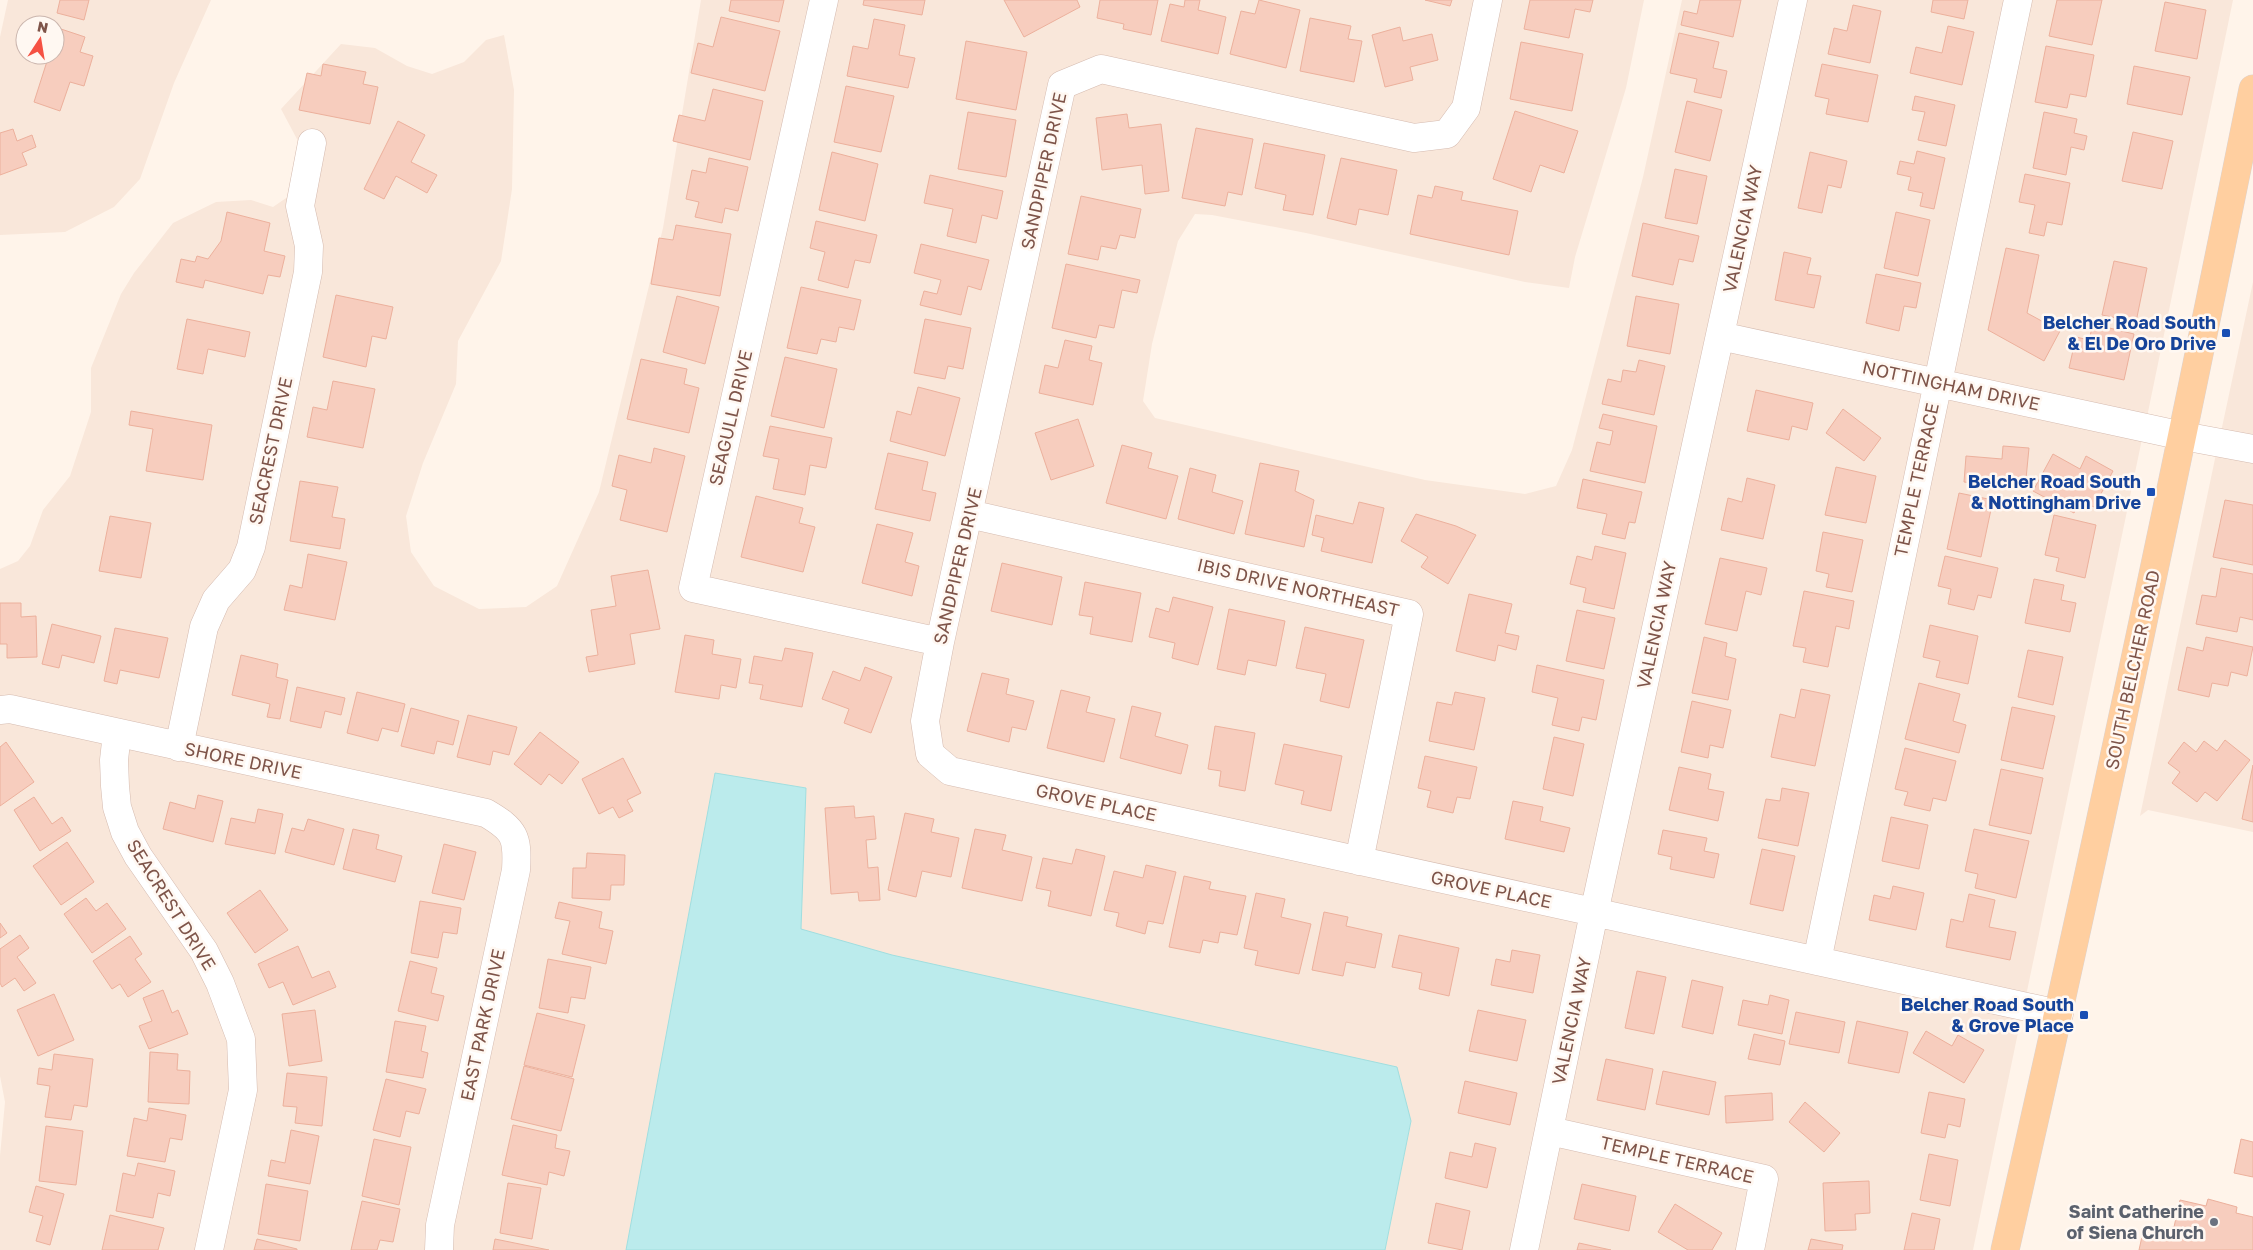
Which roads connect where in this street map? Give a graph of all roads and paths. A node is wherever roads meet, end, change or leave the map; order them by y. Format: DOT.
graph roads {
  1 [pos="824,0"];
  2 [pos="1488,0"];
  3 [pos="1793,0"];
  4 [pos="2018,0"];
  5 [pos="2253,89"];
  6 [pos="312,143"];
  7 [pos="1720,336"];
  8 [pos="1938,383"];
  9 [pos="2183,436"];
  10 [pos="2253,449"];
  11 [pos="969,514"];
  12 [pos="940,642"];
  13 [pos="0,710"];
  14 [pos="116,733"];
  15 [pos="179,747"];
  16 [pos="930,754"];
  17 [pos="486,814"];
  18 [pos="1359,861"];
  19 [pos="1594,913"];
  20 [pos="1817,961"];
  21 [pos="2059,1014"];
  22 [pos="1550,1131"];
  23 [pos="209,1250"];
  24 [pos="439,1250"];
  25 [pos="1524,1250"];
  26 [pos="1750,1250"];
  27 [pos="2006,1250"];
  1 -- 12 [label="street, SEAGULL DRIVE"];
  2 -- 11 [label="street, SANDPIPER DRIVE"];
  3 -- 7 [label="street, VALENCIA WAY"];
  4 -- 8 [label="street, TEMPLE TERRACE"];
  5 -- 9 [label="main road, SOUTH BELCHER ROAD"];
  6 -- 15 [label="street, SEACREST DRIVE"];
  7 -- 8 [label="street, NOTTINGHAM DRIVE"];
  7 -- 19 [label="street, VALENCIA WAY"];
  8 -- 9 [label="street, NOTTINGHAM DRIVE"];
  8 -- 20 [label="street, TEMPLE TERRACE"];
  9 -- 10 [label="street, NOTTINGHAM DRIVE"];
  9 -- 21 [label="main road, SOUTH BELCHER ROAD"];
  11 -- 12 [label="street, SANDPIPER DRIVE"];
  11 -- 18 [label="street, IBIS DRIVE NORTHEAST"];
  12 -- 16 [label="street, SANDPIPER DRIVE"];
  13 -- 14 [label="street, SHORE DRIVE"];
  14 -- 15 [label="street, SHORE DRIVE"];
  14 -- 23 [label="street, SEACREST DRIVE"];
  15 -- 17 [label="street, SHORE DRIVE"];
  16 -- 18 [label="street, GROVE PLACE"];
  17 -- 24 [label="street, EAST PARK DRIVE"];
  18 -- 19 [label="street, GROVE PLACE"];
  19 -- 20 [label="street, GROVE PLACE"];
  19 -- 22 [label="street, VALENCIA WAY"];
  20 -- 21 [label="street, GROVE PLACE"];
  21 -- 27 [label="main road, SOUTH BELCHER ROAD"];
  22 -- 25 [label="street, VALENCIA WAY"];
  22 -- 26 [label="street, TEMPLE TERRACE"];
}
